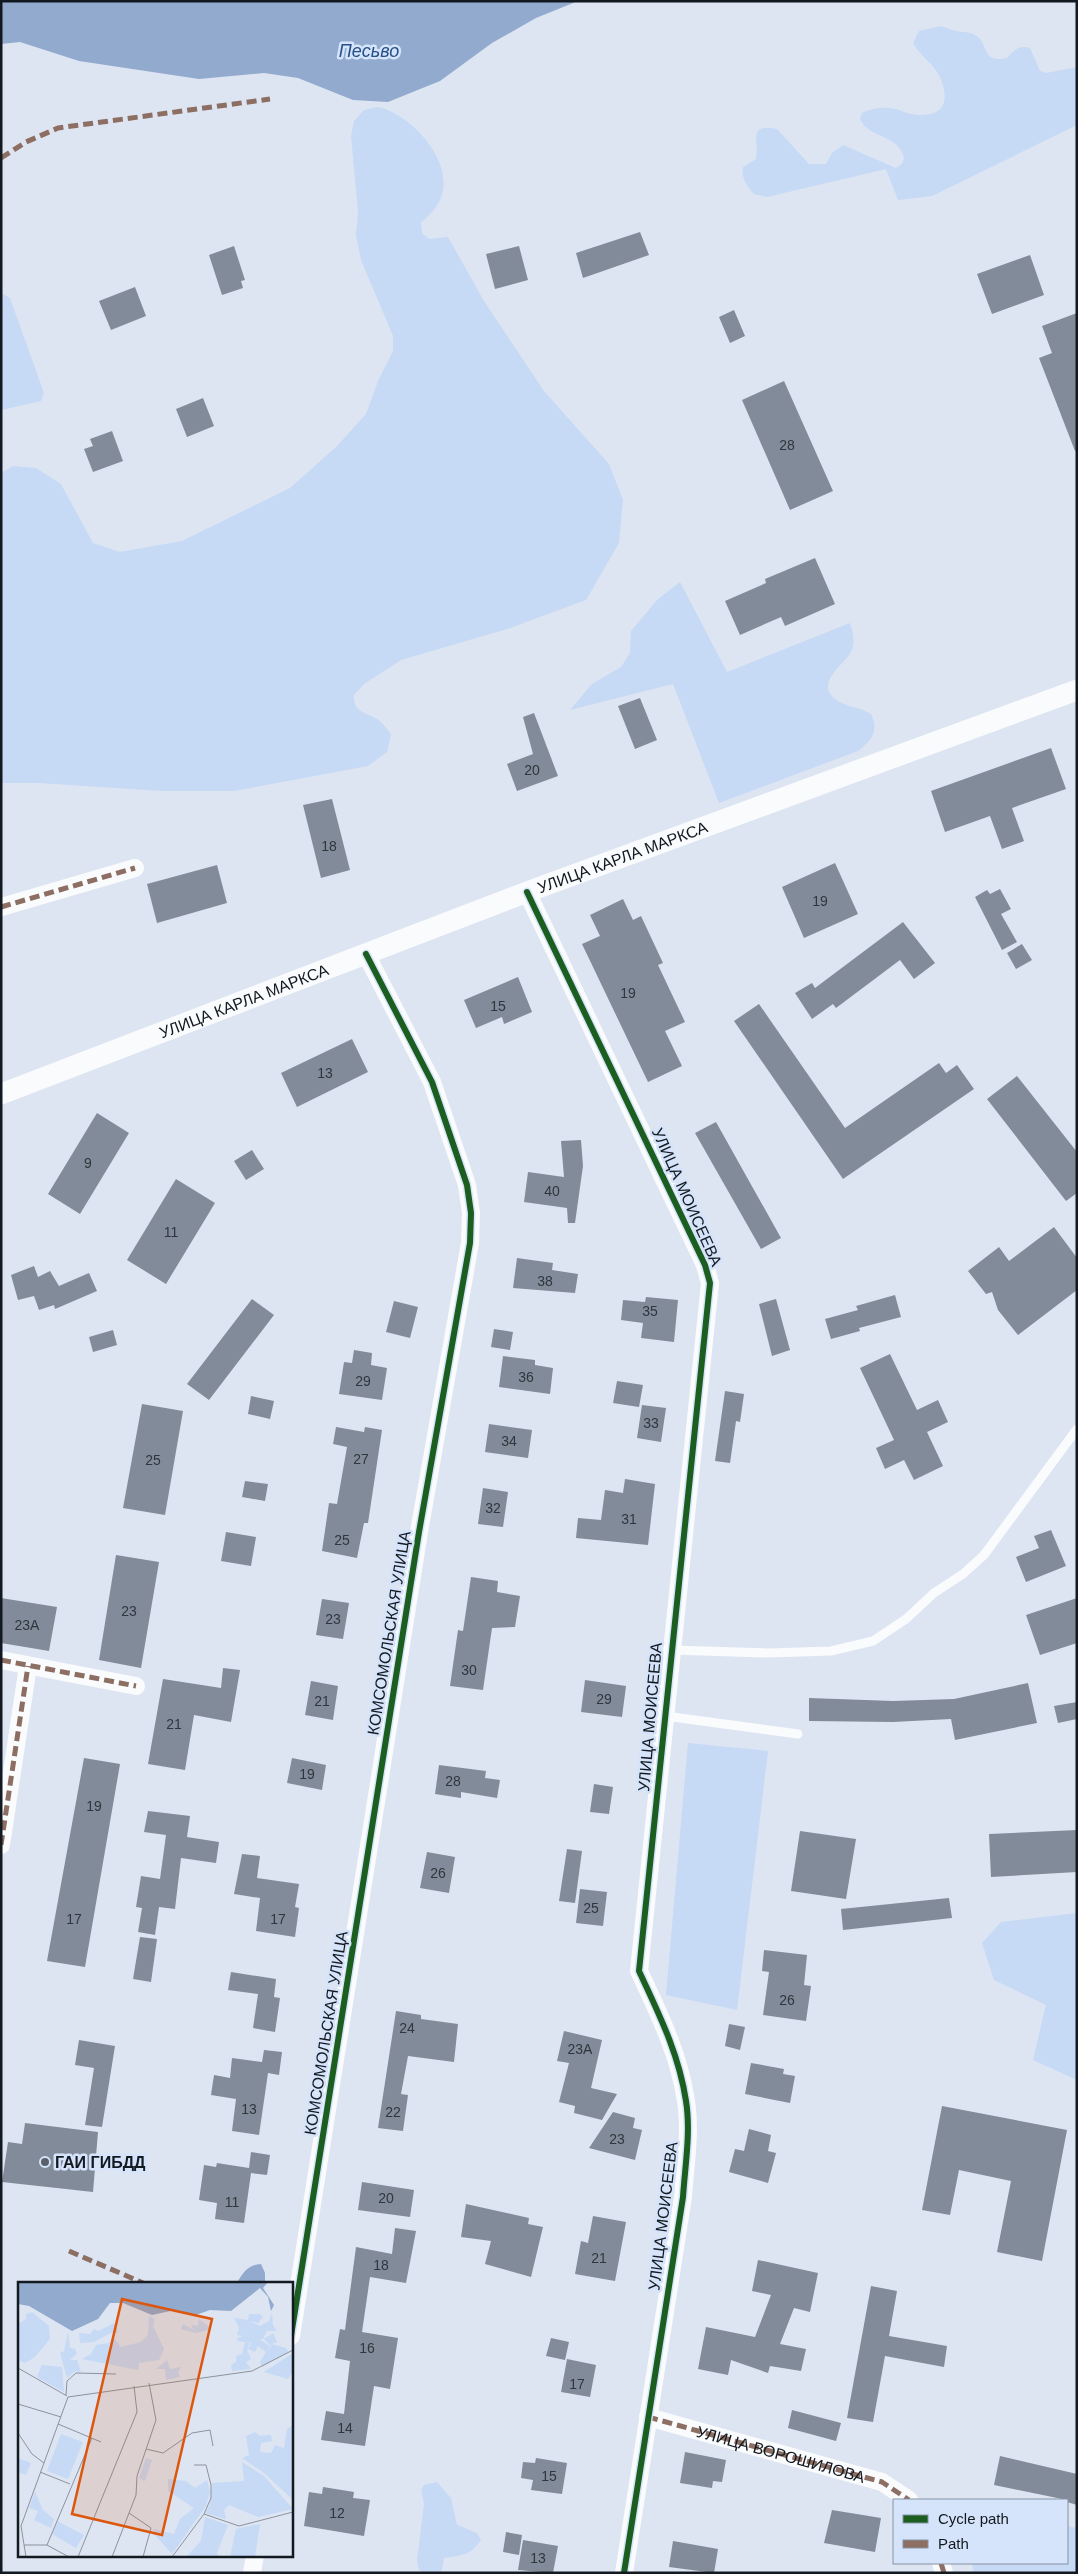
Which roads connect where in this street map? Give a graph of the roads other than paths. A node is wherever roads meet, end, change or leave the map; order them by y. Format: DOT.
graph roads {
  1 [pos="1077,690"];
  2 [pos="135,868"];
  3 [pos="527,892"];
  4 [pos="1,907"];
  5 [pos="366,954"];
  6 [pos="1,1094"];
  7 [pos="1077,1429"];
  8 [pos="670,1650"];
  9 [pos="1,1660"];
  10 [pos="28,1666"];
  11 [pos="136,1686"];
  12 [pos="665,1716"];
  13 [pos="798,1734"];
  14 [pos="1,1845"];
  15 [pos="292,2330"];
  16 [pos="648,2417"];
  17 [pos="908,2499"];
  18 [pos="255,2556"];
  19 [pos="252,2573"];
  20 [pos="624,2573"];
  1 -- 3 [label="street, УЛИЦА КАРЛА МАРКСА"];
  2 -- 4 [label="street"];
  3 -- 5 [label="street, УЛИЦА КАРЛА МАРКСА"];
  3 -- 8 [label="street, УЛИЦА МОИСЕЕВА"];
  5 -- 6 [label="street, УЛИЦА КАРЛА МАРКСА"];
  5 -- 15 [label="street, КОМСОМОЛЬСКАЯ УЛИЦА"];
  7 -- 8 [label="lane"];
  8 -- 12 [label="street, УЛИЦА МОИСЕЕВА"];
  9 -- 10 [label="street"];
  10 -- 11 [label="street"];
  10 -- 14 [label="street"];
  12 -- 13 [label="lane"];
  12 -- 16 [label="street, УЛИЦА МОИСЕЕВА"];
  16 -- 17 [label="street, УЛИЦА ВОРОШИЛОВА"];
  16 -- 20 [label="street, УЛИЦА МОИСЕЕВА"];
  18 -- 19 [label="street"];
}
